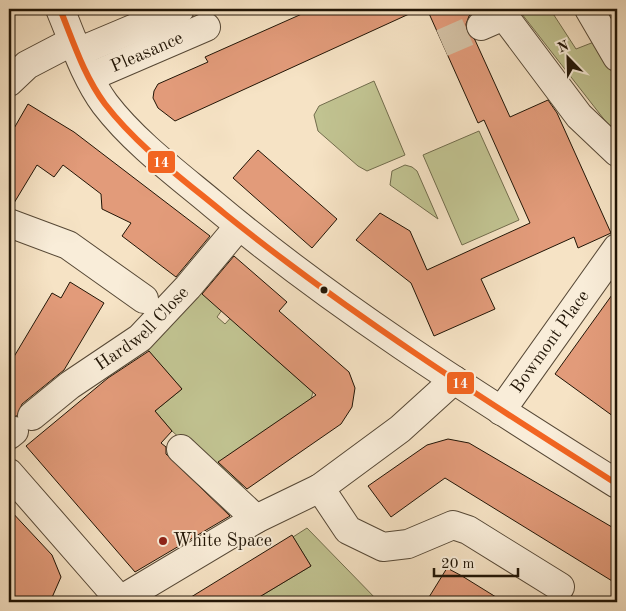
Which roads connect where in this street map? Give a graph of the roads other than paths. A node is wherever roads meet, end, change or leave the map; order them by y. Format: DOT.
graph roads {
  1 [pos="60,9"];
  2 [pos="180,9"];
  3 [pos="589,9"];
  4 [pos="481,26"];
  5 [pos="206,27"];
  6 [pos="75,47"];
  7 [pos="617,57"];
  8 [pos="90,77"];
  9 [pos="10,79"];
  10 [pos="617,152"];
  11 [pos="9,223"];
  12 [pos="239,226"];
  13 [pos="617,248"];
  14 [pos="144,299"];
  15 [pos="454,380"];
  16 [pos="501,411"];
  17 [pos="18,428"];
  18 [pos="181,449"];
  19 [pos="9,473"];
  20 [pos="617,484"];
  21 [pos="320,488"];
  22 [pos="256,519"];
  23 [pos="560,587"];
  24 [pos="118,601"];
  1 -- 6 [label="street, Pleasance"];
  2 -- 6 [label="street"];
  3 -- 7 [label="street"];
  4 -- 10 [label="street"];
  5 -- 8 [label="street, Pleasance"];
  6 -- 8 [label="street, Pleasance"];
  6 -- 9 [label="street"];
  8 -- 12 [label="street, Pleasance"];
  11 -- 14 [label="street"];
  12 -- 15 [label="street, Pleasance"];
  12 -- 17 [label="street, Hardwell Close"];
  13 -- 16 [label="street, Bowmont Place"];
  15 -- 16 [label="street, Pleasance"];
  15 -- 21 [label="street"];
  16 -- 20 [label="street, Pleasance"];
  18 -- 22 [label="street"];
  19 -- 24 [label="street"];
  21 -- 22 [label="street"];
  21 -- 23 [label="street"];
  22 -- 24 [label="street"];
}
